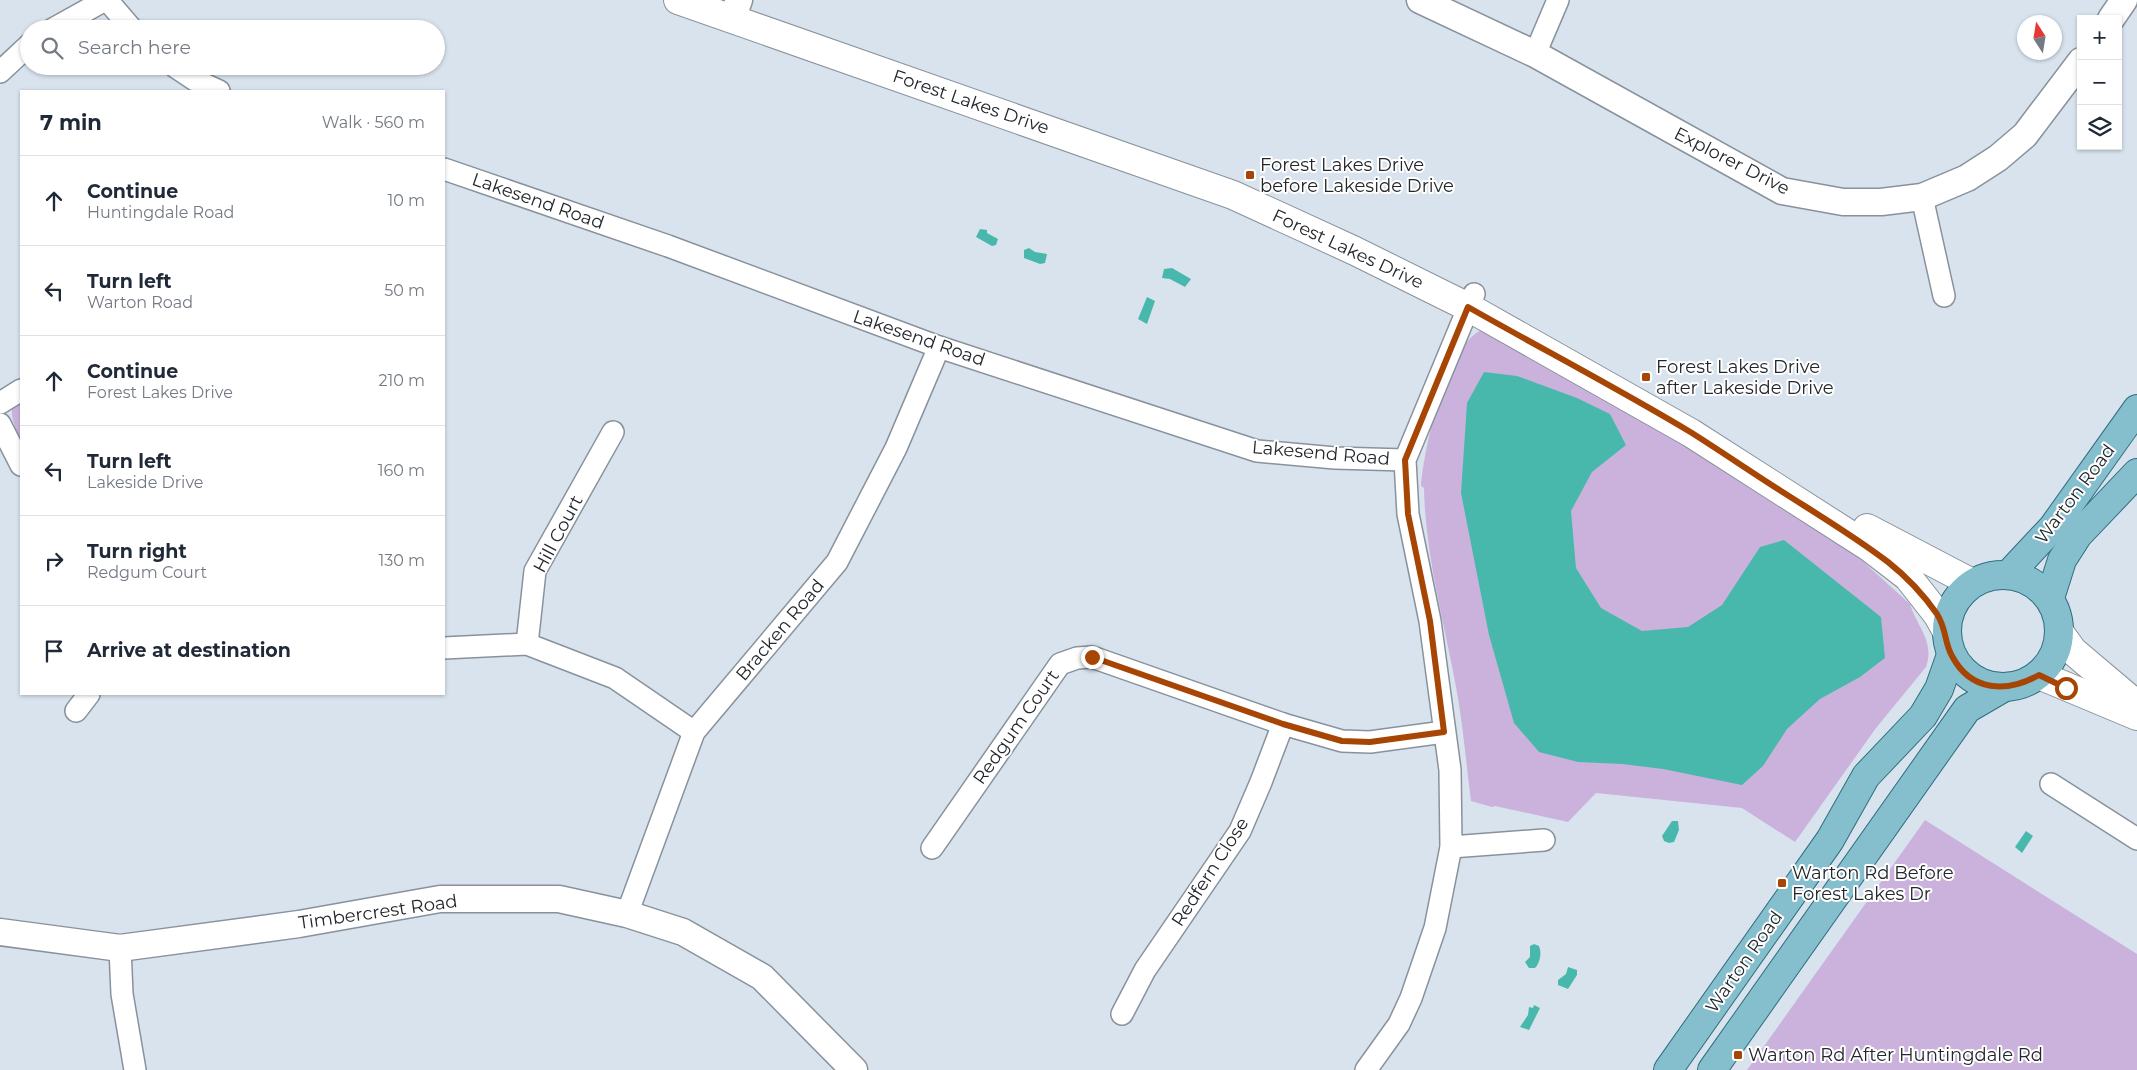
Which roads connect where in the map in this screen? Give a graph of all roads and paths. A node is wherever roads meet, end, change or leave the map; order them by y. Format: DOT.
graph roads {
  1 [pos="106,0"];
  2 [pos="678,0"];
  3 [pos="1420,0"];
  4 [pos="1558,0"];
  5 [pos="2124,0"];
  6 [pos="733,6"];
  7 [pos="2114,15"];
  8 [pos="69,20"];
  9 [pos="124,20"];
  10 [pos="20,53"];
  11 [pos="1535,54"];
  12 [pos="2077,66"];
  13 [pos="0,72"];
  14 [pos="187,75"];
  15 [pos="216,90"];
  16 [pos="445,169"];
  17 [pos="1922,197"];
  18 [pos="1944,296"];
  19 [pos="1471,300"];
  20 [pos="939,346"];
  21 [pos="20,391"];
  22 [pos="0,403"];
  23 [pos="2137,409"];
  24 [pos="0,424"];
  25 [pos="613,432"];
  26 [pos="1405,460"];
  27 [pos="20,463"];
  28 [pos="2137,473"];
  29 [pos="2009,574"];
  30 [pos="1972,583"];
  31 [pos="2050,598"];
  32 [pos="2060,633"];
  33 [pos="1948,642"];
  34 [pos="527,644"];
  35 [pos="445,648"];
  36 [pos="2039,675"];
  37 [pos="2002,688"];
  38 [pos="88,695"];
  39 [pos="2137,705"];
  40 [pos="76,711"];
  41 [pos="2137,716"];
  42 [pos="1283,724"];
  43 [pos="694,732"];
  44 [pos="1444,732"];
  45 [pos="2051,784"];
  46 [pos="2137,839"];
  47 [pos="1544,840"];
  48 [pos="932,848"];
  49 [pos="1451,848"];
  50 [pos="627,914"];
  51 [pos="0,932"];
  52 [pos="120,948"];
  53 [pos="1122,1014"];
  54 [pos="135,1070"];
  55 [pos="854,1070"];
  56 [pos="1366,1070"];
  57 [pos="1668,1070"];
  58 [pos="1712,1070"];
  1 -- 8 [label="street"];
  1 -- 9 [label="street"];
  2 -- 6 [label="main road, Forest Lakes Drive"];
  3 -- 11 [label="street, Explorer Drive"];
  4 -- 11 [label="street"];
  5 -- 7 [label="street"];
  6 -- 19 [label="main road, Forest Lakes Drive"];
  10 -- 13 [label="street"];
  11 -- 17 [label="street, Explorer Drive"];
  12 -- 17 [label="street, Explorer Drive"];
  14 -- 15 [label="street"];
  16 -- 20 [label="street, Lakesend Road"];
  17 -- 18 [label="street"];
  19 -- 26 [label="street"];
  19 -- 30 [label="main road, Forest Lakes Drive"];
  19 -- 33 [label="main road, Forest Lakes Drive"];
  20 -- 26 [label="street, Lakesend Road"];
  20 -- 43 [label="street, Bracken Road"];
  21 -- 22 [label="street"];
  23 -- 29 [label="main road, Warton Road"];
  24 -- 27 [label="street"];
  25 -- 34 [label="street, Hill Court"];
  26 -- 44 [label="street"];
  28 -- 31 [label="main road, Warton Road"];
  29 -- 30 [label="main road, Warton Road"];
  29 -- 31 [label="main road"];
  30 -- 33 [label="main road, Warton Road"];
  31 -- 32 [label="main road, Warton Road"];
  32 -- 36 [label="main road, Warton Road"];
  32 -- 39 [label="main road"];
  33 -- 37 [label="main road, Warton Road"];
  33 -- 57 [label="main road, Warton Road"];
  34 -- 35 [label="street"];
  34 -- 43 [label="street"];
  36 -- 37 [label="main road, Warton Road"];
  36 -- 41 [label="main road"];
  37 -- 58 [label="main road, Warton Road"];
  38 -- 40 [label="street"];
  42 -- 44 [label="street, Redgum Court"];
  42 -- 48 [label="street, Redgum Court"];
  42 -- 53 [label="street, Redfern Close"];
  43 -- 50 [label="street, Bracken Road"];
  44 -- 49 [label="street"];
  45 -- 46 [label="street"];
  47 -- 49 [label="street"];
  49 -- 56 [label="street"];
  50 -- 52 [label="street, Timbercrest Road"];
  50 -- 55 [label="street, Timbercrest Road"];
  51 -- 52 [label="street, Timbercrest Road"];
  52 -- 54 [label="street"];
}
